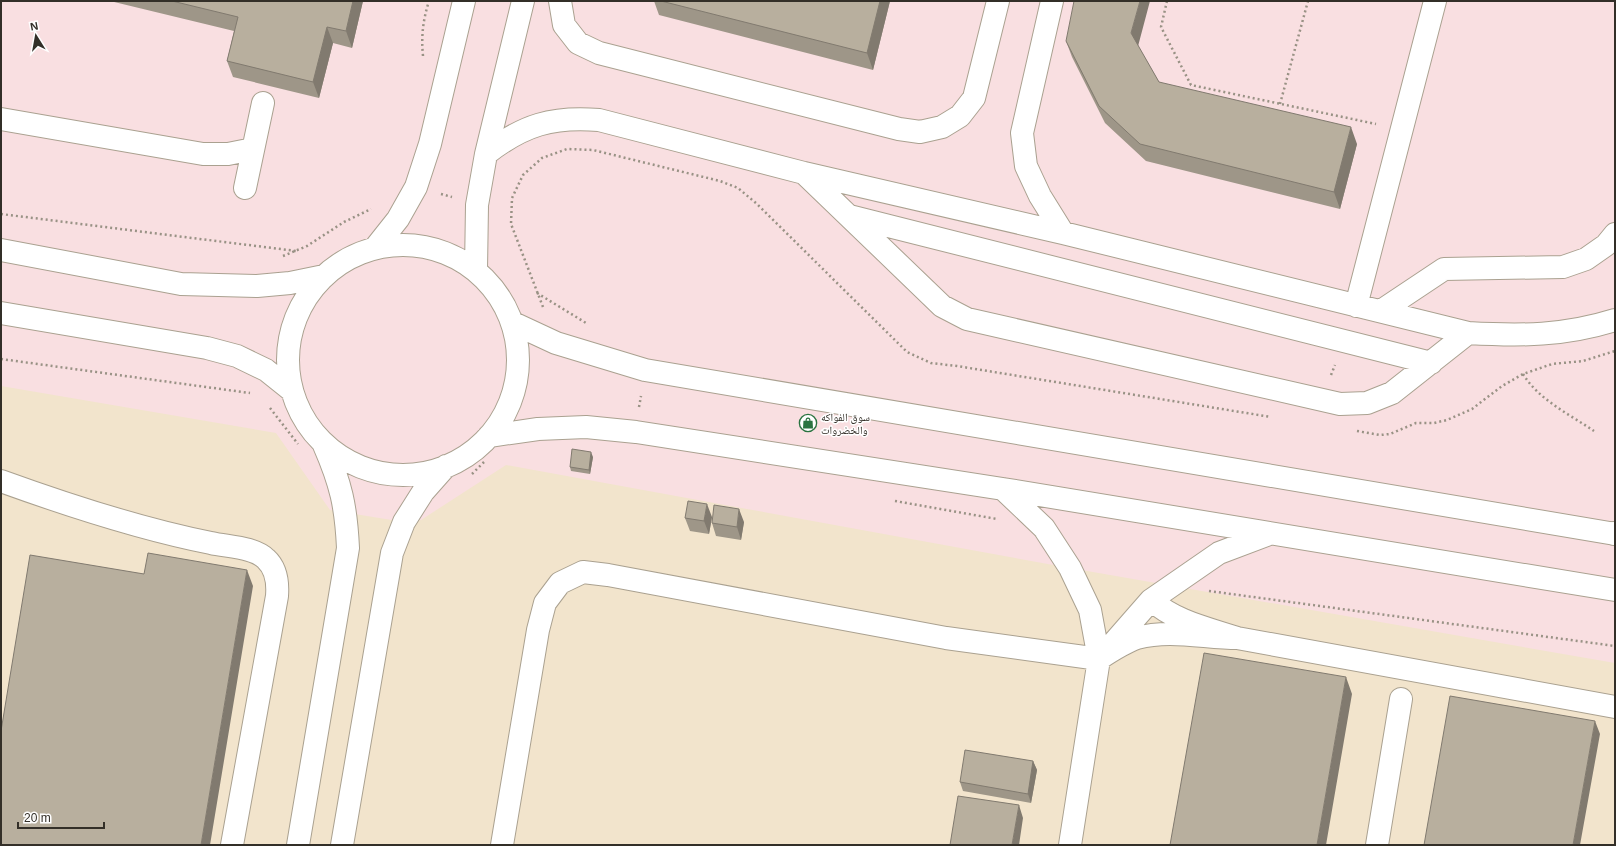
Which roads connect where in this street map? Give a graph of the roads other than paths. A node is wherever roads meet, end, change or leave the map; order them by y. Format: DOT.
graph roads {
  1 [pos="464,1"];
  2 [pos="523,1"];
  3 [pos="560,1"];
  4 [pos="998,1"];
  5 [pos="1052,1"];
  6 [pos="1435,1"];
  7 [pos="262,103"];
  8 [pos="1,119"];
  9 [pos="253,149"];
  10 [pos="486,154"];
  11 [pos="804,173"];
  12 [pos="245,188"];
  13 [pos="848,216"];
  14 [pos="1063,232"];
  15 [pos="1615,234"];
  16 [pos="375,248"];
  17 [pos="1,250"];
  18 [pos="476,270"];
  19 [pos="324,276"];
  20 [pos="1356,306"];
  21 [pos="1382,311"];
  22 [pos="1,313"];
  23 [pos="1615,320"];
  24 [pos="513,323"];
  25 [pos="1468,333"];
  26 [pos="1431,363"];
  27 [pos="291,390"];
  28 [pos="489,436"];
  29 [pos="324,444"];
  30 [pos="446,466"];
  31 [pos="1,482"];
  32 [pos="1004,489"];
  33 [pos="1269,534"];
  34 [pos="1615,534"];
  35 [pos="1615,590"];
  36 [pos="1151,600"];
  37 [pos="1238,638"];
  38 [pos="1099,659"];
  39 [pos="1401,699"];
  40 [pos="1615,707"];
  41 [pos="232,845"];
  42 [pos="298,845"];
  43 [pos="342,845"];
  44 [pos="502,845"];
  45 [pos="1070,845"];
  46 [pos="1377,845"];
  1 -- 16 [label="street"];
  2 -- 10 [label="street"];
  3 -- 4 [label="street"];
  5 -- 14 [label="street"];
  6 -- 20 [label="street"];
  7 -- 9 [label="street"];
  8 -- 9 [label="street"];
  9 -- 12 [label="street"];
  10 -- 11 [label="street"];
  10 -- 18 [label="street"];
  11 -- 13 [label="street"];
  11 -- 14 [label="street"];
  13 -- 26 [label="street"];
  13 -- 26 [label="street"];
  14 -- 20 [label="street"];
  15 -- 21 [label="street"];
  16 -- 18 [label="street"];
  16 -- 19 [label="street"];
  17 -- 19 [label="street"];
  18 -- 24 [label="street"];
  19 -- 27 [label="street"];
  20 -- 21 [label="street"];
  21 -- 25 [label="street"];
  22 -- 27 [label="street"];
  23 -- 25 [label="street"];
  24 -- 28 [label="street"];
  24 -- 34 [label="street"];
  25 -- 26 [label="street"];
  27 -- 29 [label="street"];
  28 -- 30 [label="street"];
  28 -- 32 [label="street"];
  29 -- 30 [label="street"];
  29 -- 42 [label="street"];
  30 -- 43 [label="street"];
  31 -- 41 [label="street"];
  32 -- 33 [label="street"];
  32 -- 38 [label="street"];
  33 -- 35 [label="street"];
  33 -- 36 [label="street"];
  36 -- 37 [label="street"];
  36 -- 38 [label="street"];
  37 -- 38 [label="street"];
  37 -- 40 [label="street"];
  38 -- 44 [label="street"];
  38 -- 45 [label="street"];
  39 -- 46 [label="street"];
}
